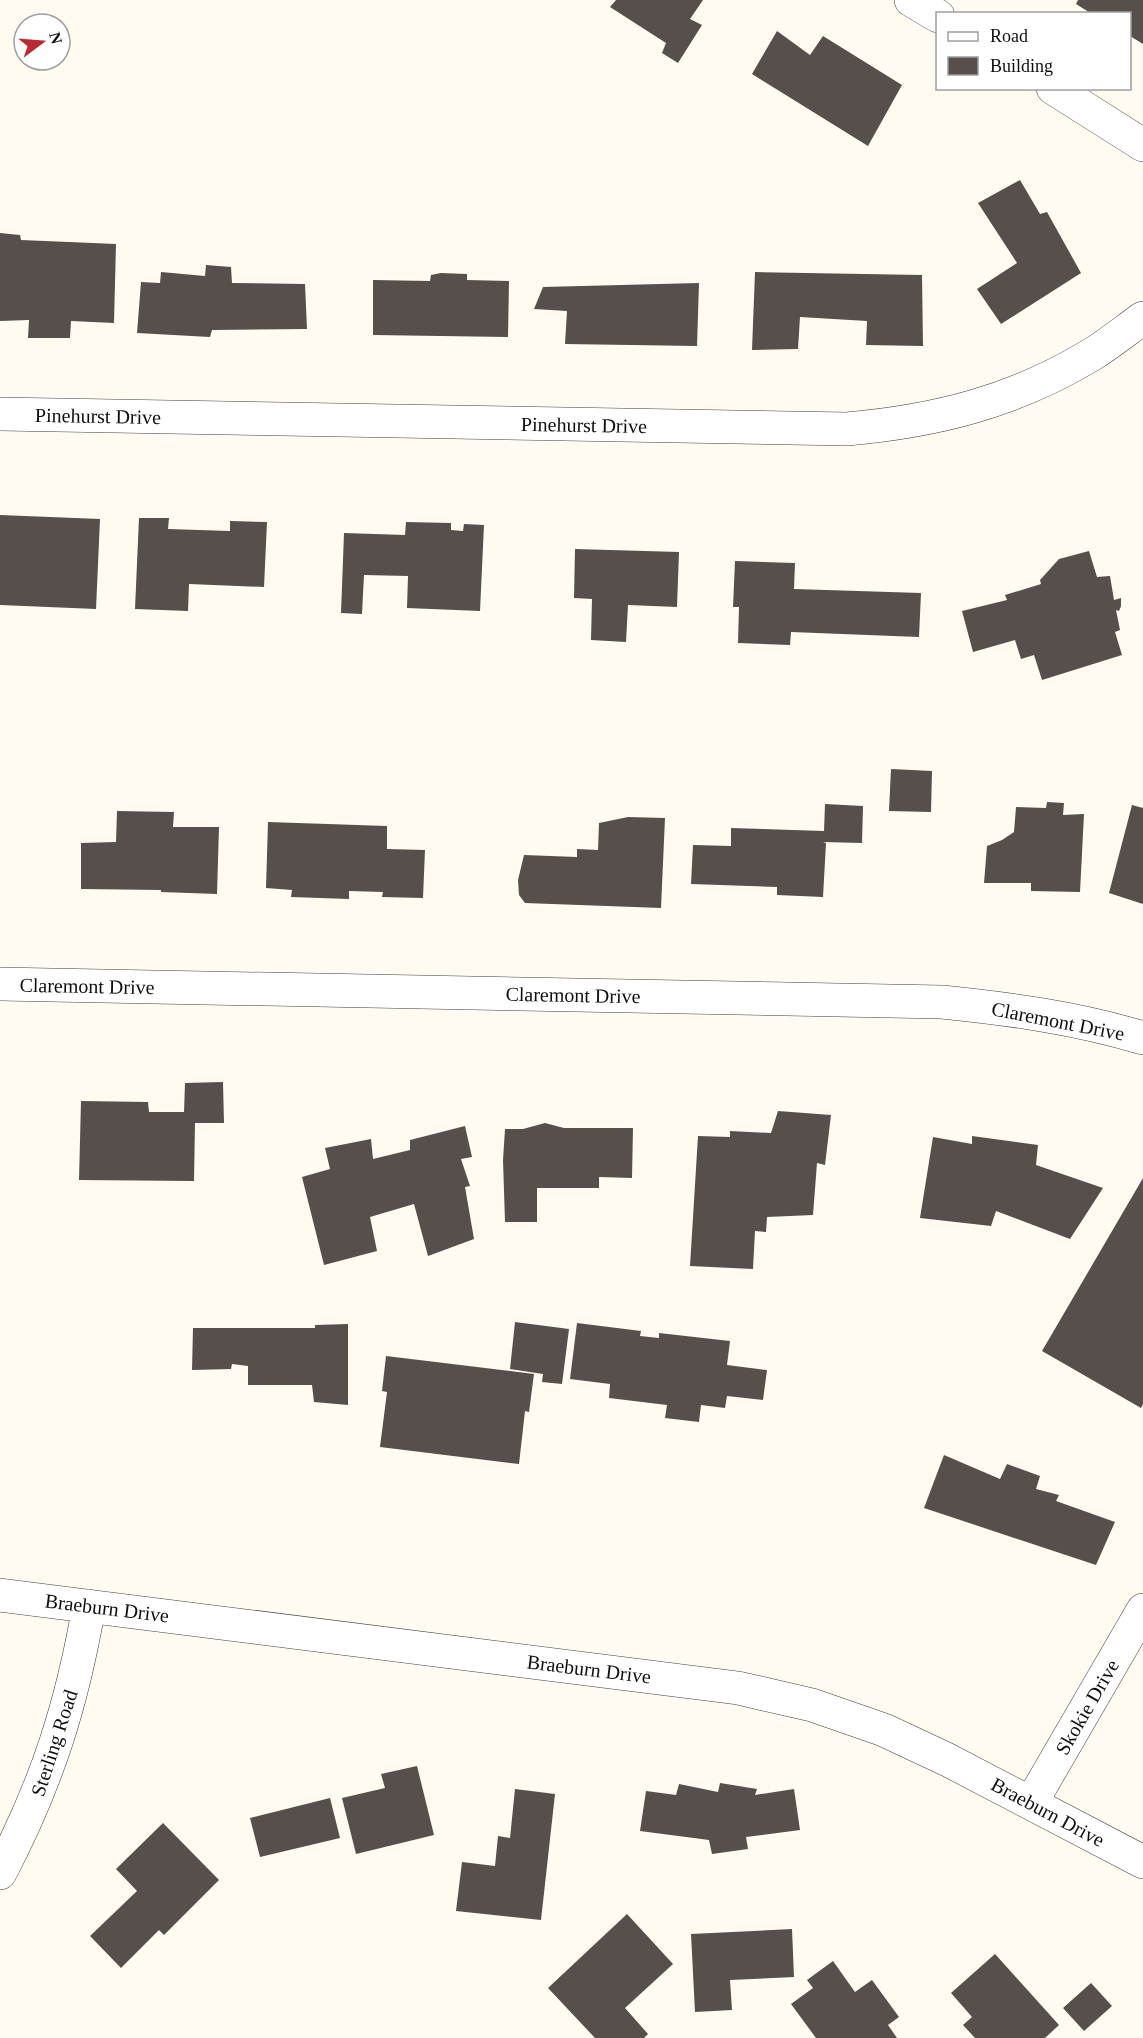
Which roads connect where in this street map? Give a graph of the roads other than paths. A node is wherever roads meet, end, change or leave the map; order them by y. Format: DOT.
graph roads {
  1 [pos="912,0"];
  2 [pos="936,15"];
  3 [pos="1056,90"];
  4 [pos="1143,145"];
  5 [pos="1143,318"];
  6 [pos="0,414"];
  7 [pos="0,984"];
  8 [pos="1143,1038"];
  9 [pos="0,1595"];
  10 [pos="89,1606"];
  11 [pos="1143,1610"];
  12 [pos="1031,1803"];
  13 [pos="1143,1862"];
  14 [pos="0,1873"];
  1 -- 2 [label="street"];
  3 -- 4 [label="street"];
  5 -- 6 [label="street, Pinehurst Drive"];
  7 -- 8 [label="street, Claremont Drive"];
  9 -- 10 [label="street, Braeburn Drive"];
  10 -- 12 [label="street, Braeburn Drive"];
  10 -- 14 [label="street, Sterling Road"];
  11 -- 12 [label="street, Skokie Drive"];
  12 -- 13 [label="street, Braeburn Drive"];
}
